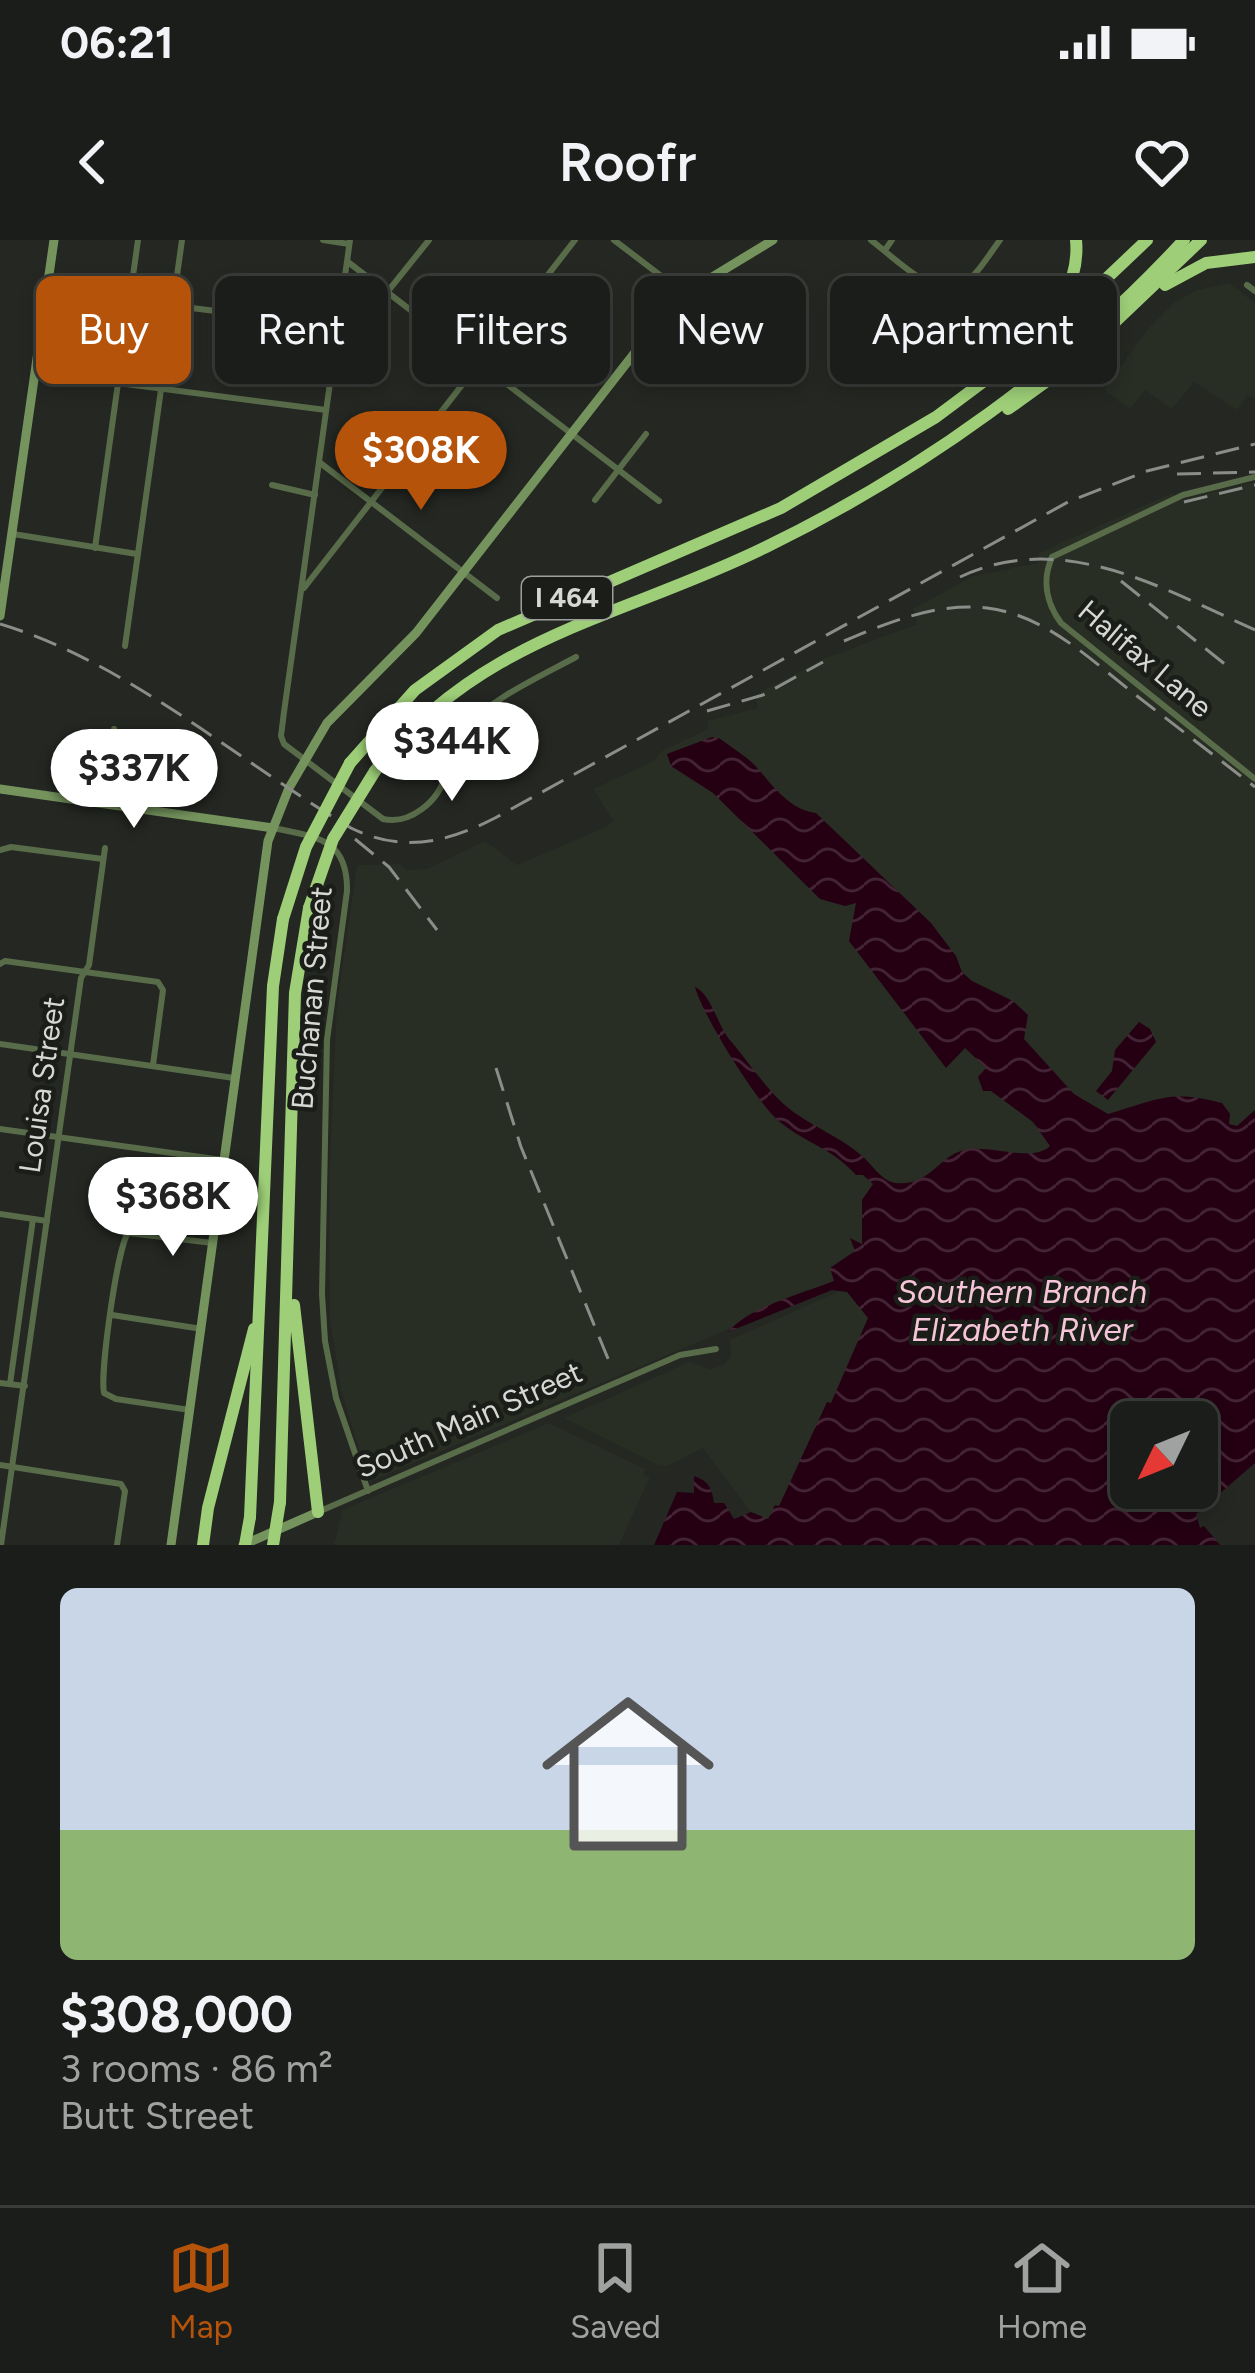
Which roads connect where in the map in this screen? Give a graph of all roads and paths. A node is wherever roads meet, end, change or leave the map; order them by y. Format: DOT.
graph roads {
  1 [pos="54,240"];
  2 [pos="138,240"];
  3 [pos="182,240"];
  4 [pos="323,240"];
  5 [pos="429,240"];
  6 [pos="575,240"];
  7 [pos="614,240"];
  8 [pos="772,240"];
  9 [pos="872,240"];
  10 [pos="892,240"];
  11 [pos="1000,240"];
  12 [pos="1076,240"];
  13 [pos="1147,240"];
  14 [pos="1184,240"];
  15 [pos="1201,240"];
  16 [pos="350,242"];
  17 [pos="884,250"];
  18 [pos="1255,257"];
  19 [pos="348,262"];
  20 [pos="133,276"];
  21 [pos="178,276"];
  22 [pos="346,276"];
  23 [pos="366,276"];
  24 [pos="548,276"];
  25 [pos="661,276"];
  26 [pos="716,276"];
  27 [pos="1074,276"];
  28 [pos="1110,276"];
  29 [pos="388,293"];
  30 [pos="412,311"];
  31 [pos="1117,322"];
  32 [pos="1117,323"];
  33 [pos="634,354"];
  34 [pos="118,384"];
  35 [pos="127,384"];
  36 [pos="162,384"];
  37 [pos="330,384"];
  38 [pos="465,384"];
  39 [pos="507,384"];
  40 [pos="980,384"];
  41 [pos="1045,384"];
  42 [pos="161,388"];
  43 [pos="326,410"];
  44 [pos="572,434"];
  45 [pos="646,434"];
  46 [pos="927,457"];
  47 [pos="319,462"];
  48 [pos="619,470"];
  49 [pos="1255,478"];
  50 [pos="272,485"];
  51 [pos="315,495"];
  52 [pos="595,500"];
  53 [pos="659,501"];
  54 [pos="373,503"];
  55 [pos="14,534"];
  56 [pos="94,548"];
  57 [pos="136,554"];
  58 [pos="465,573"];
  59 [pos="302,590"];
  60 [pos="497,598"];
  61 [pos="1,609"];
  62 [pos="125,646"];
  63 [pos="576,657"];
  64 [pos="114,729"];
  65 [pos="304,759"];
  66 [pos="1255,779"];
  67 [pos="0,789"];
  68 [pos="106,804"];
  69 [pos="273,828"];
  70 [pos="106,848"];
  71 [pos="0,850"];
  72 [pos="103,859"];
  73 [pos="0,964"];
  74 [pos="85,971"];
  75 [pos="0,1044"];
  76 [pos="70,1054"];
  77 [pos="153,1065"];
  78 [pos="236,1078"];
  79 [pos="0,1129"];
  80 [pos="58,1137"];
  81 [pos="224,1161"];
  82 [pos="289,1200"];
  83 [pos="0,1214"];
  84 [pos="33,1219"];
  85 [pos="47,1221"];
  86 [pos="213,1243"];
  87 [pos="262,1268"];
  88 [pos="23,1299"];
  89 [pos="37,1301"];
  90 [pos="112,1315"];
  91 [pos="202,1329"];
  92 [pos="716,1348"];
  93 [pos="0,1383"];
  94 [pos="10,1384"];
  95 [pos="25,1386"];
  96 [pos="190,1410"];
  97 [pos="0,1466"];
  98 [pos="13,1467"];
  99 [pos="368,1491"];
  100 [pos="318,1512"];
  101 [pos="3,1544"];
  102 [pos="118,1545"];
  103 [pos="171,1545"];
  104 [pos="203,1545"];
  105 [pos="244,1545"];
  106 [pos="273,1545"];
  1 -- 55 [label="street"];
  2 -- 20 [label="street"];
  3 -- 21 [label="street"];
  4 -- 16 [label="street"];
  5 -- 29 [label="street"];
  6 -- 24 [label="street"];
  7 -- 25 [label="street"];
  8 -- 26 [label="street"];
  9 -- 17 [label="street"];
  10 -- 17 [label="street"];
  11 -- 17 [label="street"];
  12 -- 27 [label="highway"];
  13 -- 28 [label="highway, I 464"];
  14 -- 46 [label="highway, I 464"];
  15 -- 31 [label="highway"];
  16 -- 19 [label="street"];
  18 -- 32 [label="highway"];
  19 -- 22 [label="street"];
  19 -- 23 [label="street"];
  29 -- 30 [label="street"];
  33 -- 44 [label="street"];
  34 -- 56 [label="street"];
  35 -- 42 [label="street"];
  36 -- 42 [label="street"];
  37 -- 43 [label="street"];
  38 -- 54 [label="street"];
  39 -- 44 [label="street"];
  40 -- 87 [label="highway, I 464, bridge"];
  41 -- 46 [label="highway"];
  42 -- 43 [label="street"];
  42 -- 57 [label="street"];
  43 -- 47 [label="street"];
  44 -- 48 [label="street"];
  44 -- 58 [label="street"];
  45 -- 48 [label="street"];
  46 -- 82 [label="highway, I 464, bridge"];
  47 -- 51 [label="street"];
  47 -- 54 [label="street"];
  48 -- 52 [label="street"];
  48 -- 53 [label="street"];
  49 -- 66 [label="street, Halifax Lane"];
  50 -- 51 [label="street"];
  51 -- 59 [label="street"];
  54 -- 58 [label="street"];
  54 -- 59 [label="street"];
  55 -- 56 [label="street"];
  55 -- 61 [label="street"];
  56 -- 57 [label="street"];
  57 -- 62 [label="street"];
  58 -- 60 [label="street"];
  58 -- 65 [label="street"];
  59 -- 65 [label="street"];
  63 -- 65 [label="street"];
  64 -- 68 [label="street"];
  65 -- 69 [label="street"];
  67 -- 68 [label="street"];
  68 -- 69 [label="street"];
  69 -- 78 [label="street"];
  69 -- 99 [label="street, Buchanan Street"];
  70 -- 72 [label="street, Louisa Street"];
  71 -- 72 [label="street"];
  72 -- 74 [label="street, Louisa Street"];
  73 -- 74 [label="street"];
  74 -- 76 [label="street, Louisa Street"];
  74 -- 77 [label="street"];
  75 -- 76 [label="street"];
  76 -- 77 [label="street"];
  76 -- 80 [label="street, Louisa Street"];
  77 -- 78 [label="street"];
  78 -- 81 [label="street"];
  79 -- 80 [label="street"];
  80 -- 81 [label="street"];
  80 -- 85 [label="street, Louisa Street"];
  81 -- 86 [label="street"];
  82 -- 100 [label="highway"];
  82 -- 106 [label="highway, I 464, bridge"];
  83 -- 84 [label="street"];
  84 -- 85 [label="street"];
  84 -- 88 [label="street, Louisa Street"];
  85 -- 89 [label="street, Louisa Street"];
  86 -- 90 [label="street"];
  86 -- 91 [label="street"];
  87 -- 104 [label="highway"];
  87 -- 105 [label="highway, I 464, bridge"];
  88 -- 89 [label="street"];
  88 -- 94 [label="street, Louisa Street"];
  89 -- 95 [label="street, Louisa Street"];
  90 -- 91 [label="street"];
  90 -- 96 [label="street"];
  91 -- 96 [label="street"];
  92 -- 99 [label="street, South Main Street"];
  93 -- 94 [label="street"];
  94 -- 95 [label="street"];
  95 -- 98 [label="street, Louisa Street"];
  96 -- 103 [label="street"];
  97 -- 98 [label="street"];
  98 -- 101 [label="street, Louisa Street"];
  98 -- 102 [label="street"];
  99 -- 100 [label="street, South Main Street"];
  100 -- 105 [label="street, South Main Street"];
}
